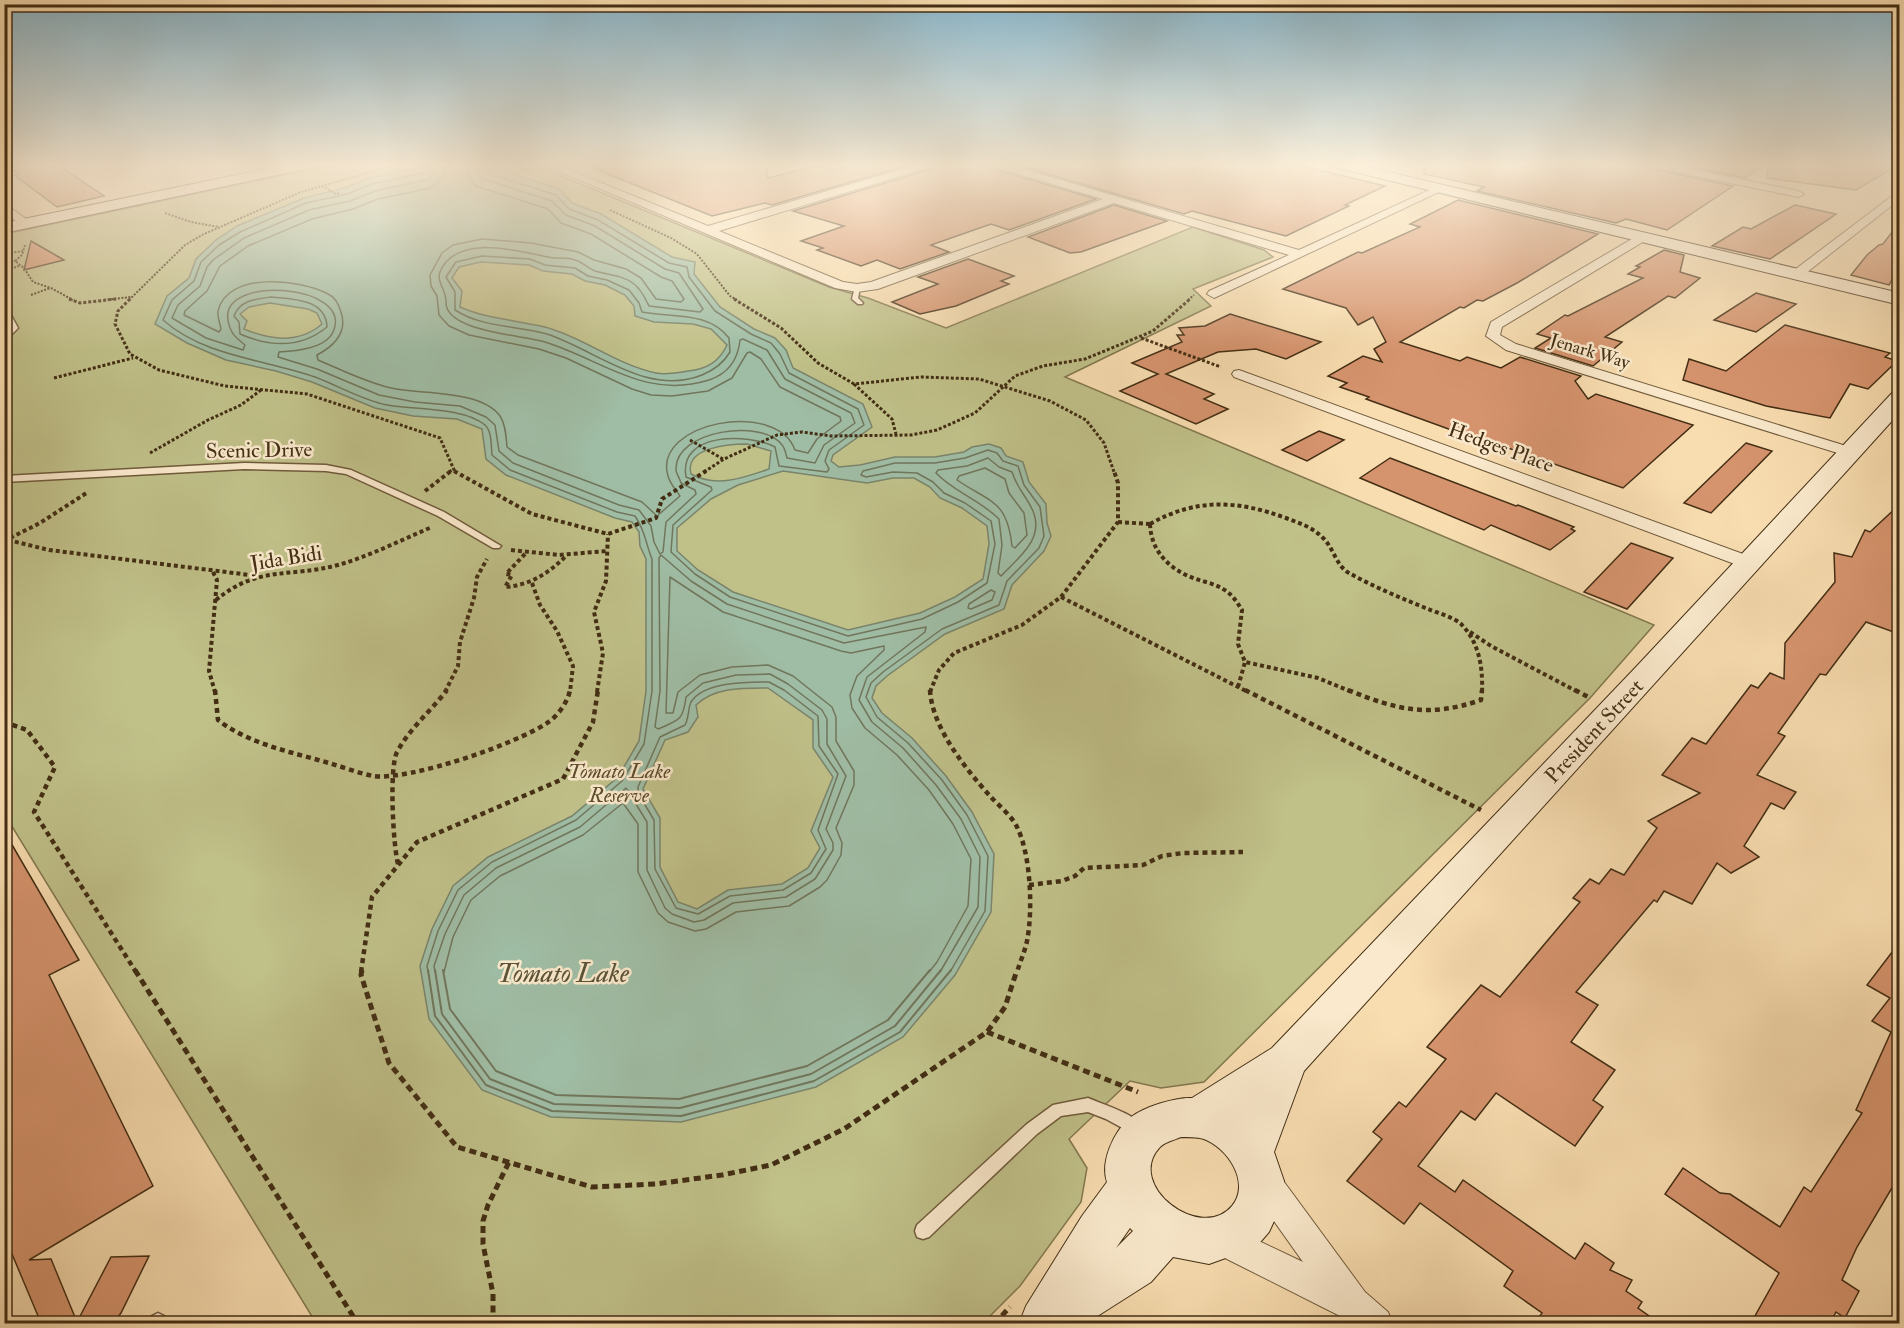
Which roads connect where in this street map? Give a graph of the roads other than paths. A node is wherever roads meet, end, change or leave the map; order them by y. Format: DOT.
graph roads {
  1 [pos="702,227"];
  2 [pos="719,227"];
  3 [pos="1037,227"];
  4 [pos="1209,227"];
  5 [pos="1355,227"];
  6 [pos="1600,227"];
  7 [pos="1862,227"];
  8 [pos="709,230"];
  9 [pos="1642,237"];
  10 [pos="1297,253"];
  11 [pos="1797,274"];
  12 [pos="857,288"];
  13 [pos="1208,292"];
  14 [pos="1899,299"];
  15 [pos="860,303"];
  16 [pos="4,308"];
  17 [pos="4,340"];
  18 [pos="1239,374"];
  19 [pos="1899,398"];
  20 [pos="1850,452"];
  21 [pos="4,480"];
  22 [pos="496,546"];
  23 [pos="1747,562"];
  24 [pos="1287,1061"];
  25 [pos="1140,1112"];
  26 [pos="1198,1118"];
  27 [pos="1256,1165"];
  28 [pos="1130,1189"];
  29 [pos="1166,1230"];
  30 [pos="923,1232"];
  31 [pos="1221,1239"];
  32 [pos="1365,1314"];
  33 [pos="1048,1319"];
  1 -- 8 [label="street"];
  2 -- 8 [label="street"];
  3 -- 12 [label="street"];
  4 -- 10 [label="street"];
  5 -- 10 [label="street"];
  6 -- 9 [label="street"];
  7 -- 11 [label="street"];
  8 -- 12 [label="street"];
  9 -- 11 [label="street"];
  9 -- 20 [label="street, Jenark Way"];
  10 -- 13 [label="street"];
  11 -- 14 [label="street"];
  12 -- 15 [label="lane"];
  16 -- 17 [label="lane"];
  18 -- 23 [label="street, Hedges Place"];
  19 -- 20 [label="street, President Street"];
  20 -- 23 [label="street, President Street"];
  21 -- 22 [label="lane, Scenic Drive"];
  23 -- 24 [label="street, President Street"];
  24 -- 26 [label="street, President Street"];
  24 -- 27 [label="street, President Street"];
  25 -- 26 [label="street"];
  25 -- 28 [label="street"];
  25 -- 30 [label="lane"];
  26 -- 27 [label="street"];
  27 -- 31 [label="street"];
  27 -- 32 [label="street"];
  28 -- 29 [label="street"];
  28 -- 33 [label="street"];
  29 -- 31 [label="street"];
  29 -- 33 [label="street"];
  31 -- 32 [label="street"];
}
